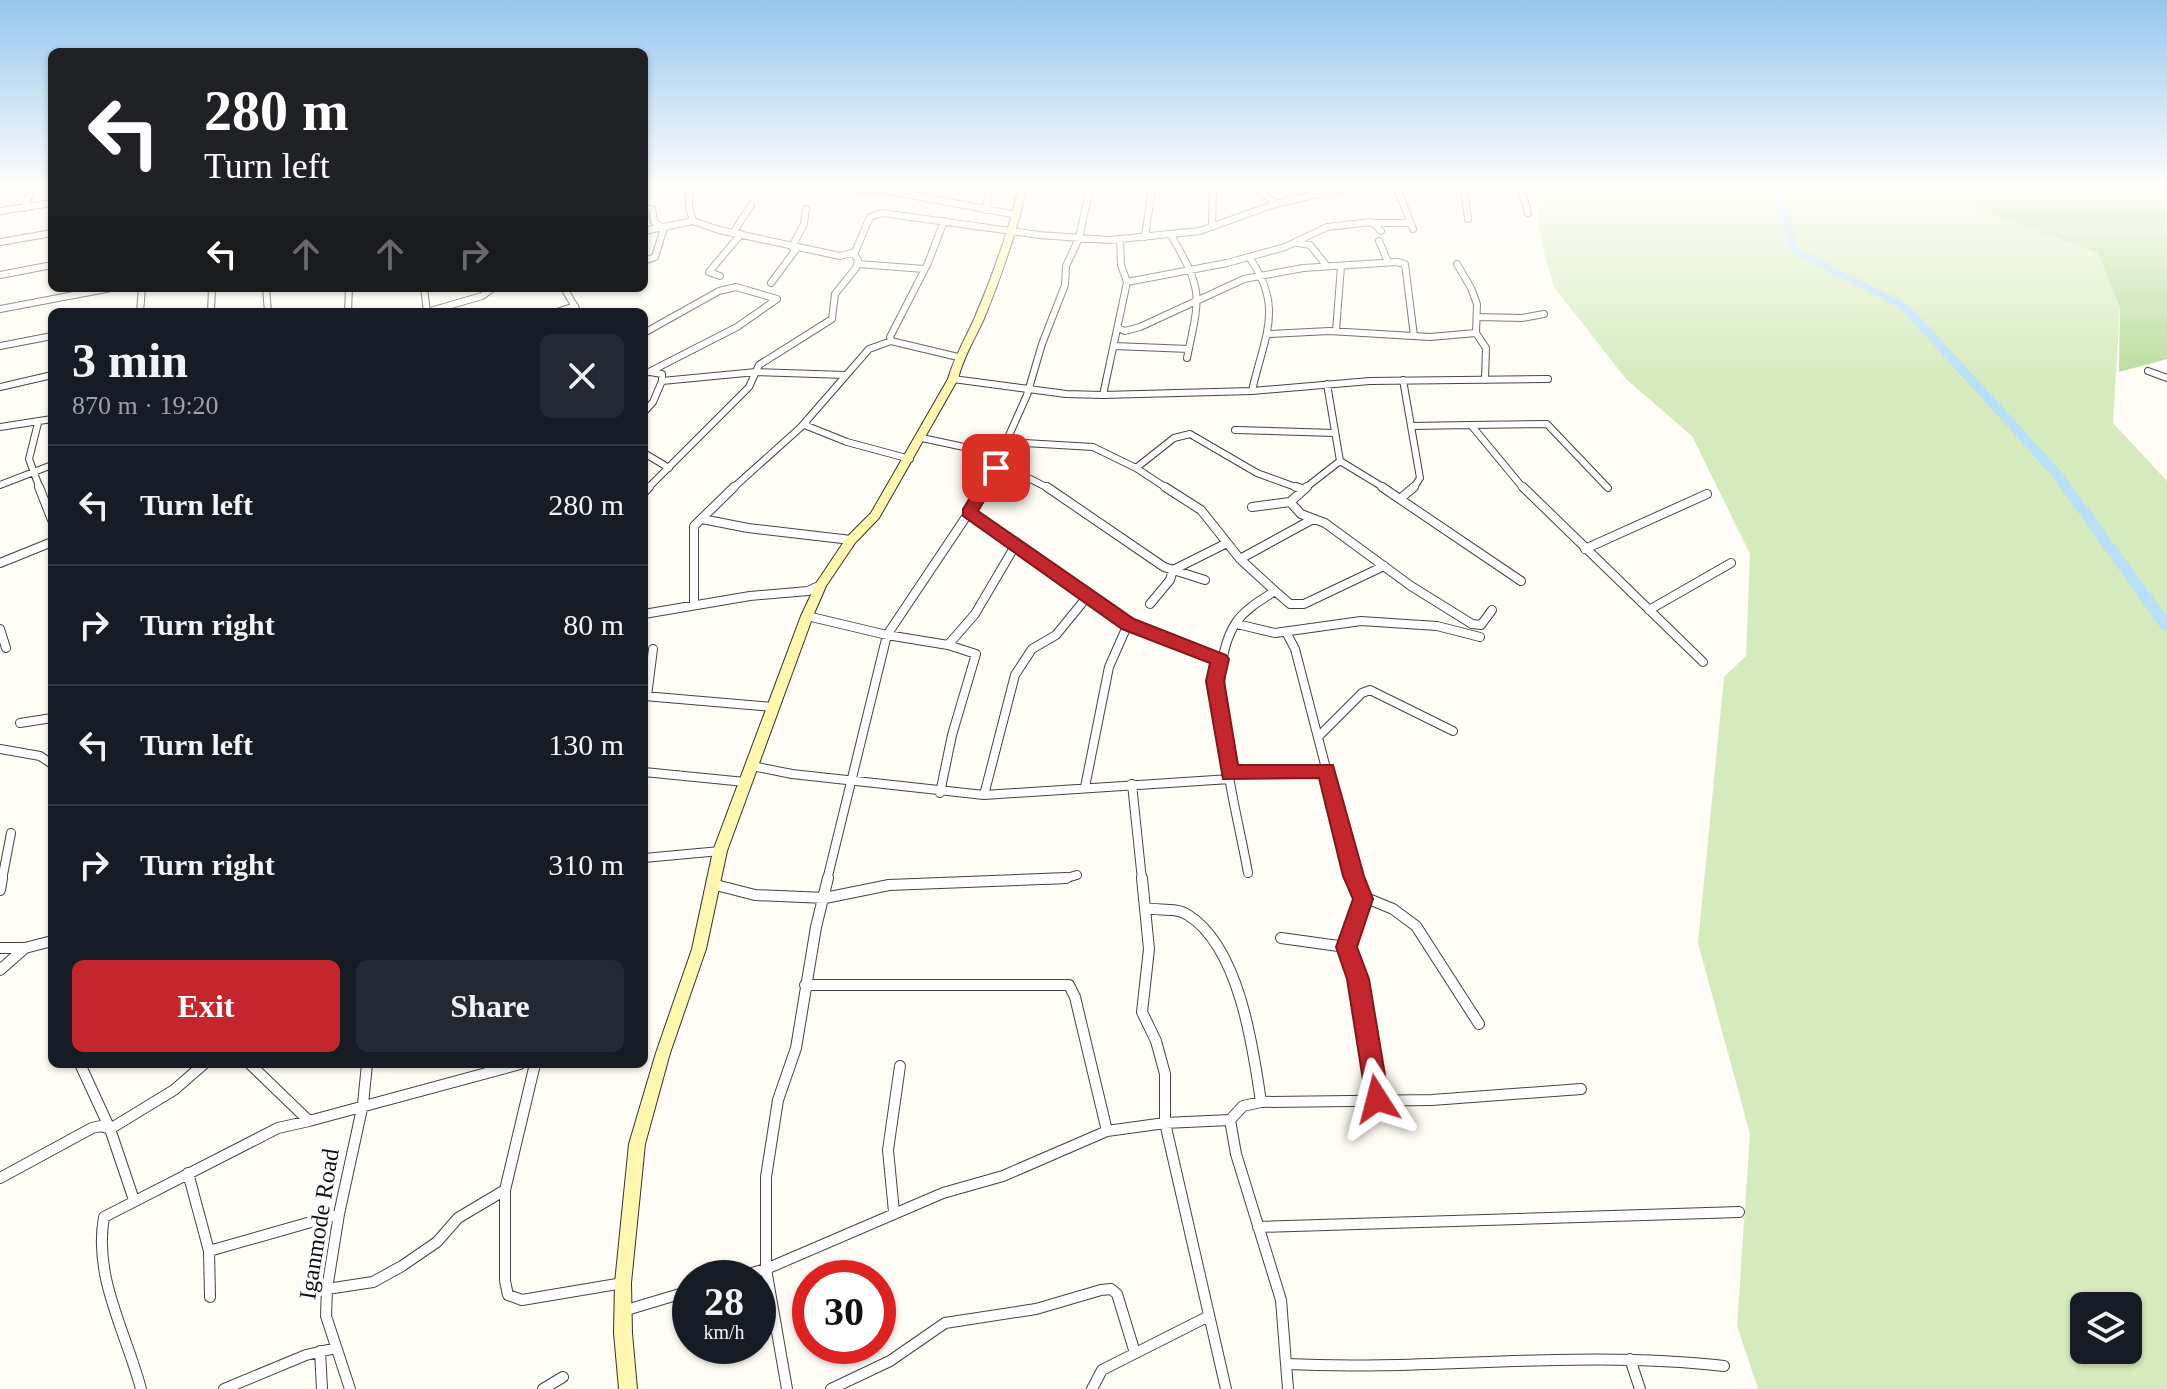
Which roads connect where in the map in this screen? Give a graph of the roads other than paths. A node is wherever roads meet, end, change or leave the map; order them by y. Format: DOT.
graph roads {
  1 [pos="725,253"];
  2 [pos="790,253"];
  3 [pos="824,253"];
  4 [pos="853,253"];
  5 [pos="931,253"];
  6 [pos="1004,253"];
  7 [pos="1072,253"];
  8 [pos="1121,253"];
  9 [pos="1181,253"];
  10 [pos="1263,253"];
  11 [pos="1316,253"];
  12 [pos="1384,253"];
  13 [pos="1249,257"];
  14 [pos="1388,262"];
  15 [pos="858,264"];
  16 [pos="1457,264"];
  17 [pos="1326,265"];
  18 [pos="48,266"];
  19 [pos="1341,266"];
  20 [pos="924,269"];
  21 [pos="1191,270"];
  22 [pos="0,275"];
  23 [pos="1264,275"];
  24 [pos="720,276"];
  25 [pos="1127,282"];
  26 [pos="771,283"];
  27 [pos="90,292"];
  28 [pos="488,292"];
  29 [pos="1199,298"];
  30 [pos="441,308"];
  31 [pos="0,309"];
  32 [pos="1544,314"];
  33 [pos="1479,317"];
  34 [pos="1118,328"];
  35 [pos="648,331"];
  36 [pos="1336,331"];
  37 [pos="1476,333"];
  38 [pos="1269,334"];
  39 [pos="1414,336"];
  40 [pos="48,337"];
  41 [pos="891,341"];
  42 [pos="0,346"];
  43 [pos="1114,346"];
  44 [pos="1189,349"];
  45 [pos="958,357"];
  46 [pos="1187,358"];
  47 [pos="648,371"];
  48 [pos="2148,371"];
  49 [pos="648,372"];
  50 [pos="756,372"];
  51 [pos="845,375"];
  52 [pos="48,376"];
  53 [pos="2167,378"];
  54 [pos="953,379"];
  55 [pos="1548,379"];
  56 [pos="1403,380"];
  57 [pos="1485,380"];
  58 [pos="662,381"];
  59 [pos="1327,384"];
  60 [pos="0,387"];
  61 [pos="1029,387"];
  62 [pos="1252,391"];
  63 [pos="1103,395"];
  64 [pos="648,408"];
  65 [pos="48,420"];
  66 [pos="806,422"];
  67 [pos="38,423"];
  68 [pos="1471,425"];
  69 [pos="1412,426"];
  70 [pos="0,427"];
  71 [pos="1235,430"];
  72 [pos="1334,433"];
  73 [pos="922,438"];
  74 [pos="1003,445"];
  75 [pos="648,455"];
  76 [pos="910,459"];
  77 [pos="1340,461"];
  78 [pos="997,462"];
  79 [pos="48,466"];
  80 [pos="669,468"];
  81 [pos="1136,468"];
  82 [pos="35,470"];
  83 [pos="0,485"];
  84 [pos="648,488"];
  85 [pos="1608,488"];
  86 [pos="1302,489"];
  87 [pos="1707,494"];
  88 [pos="1401,498"];
  89 [pos="1290,502"];
  90 [pos="1252,507"];
  91 [pos="48,511"];
  92 [pos="969,513"];
  93 [pos="702,519"];
  94 [pos="1313,519"];
  95 [pos="851,540"];
  96 [pos="1227,543"];
  97 [pos="48,544"];
  98 [pos="1015,546"];
  99 [pos="1585,549"];
  100 [pos="1240,559"];
  101 [pos="0,563"];
  102 [pos="1731,563"];
  103 [pos="1384,566"];
  104 [pos="1173,570"];
  105 [pos="1205,580"];
  106 [pos="1521,581"];
  107 [pos="821,585"];
  108 [pos="1275,591"];
  109 [pos="1087,597"];
  110 [pos="694,604"];
  111 [pos="1150,604"];
  112 [pos="1492,610"];
  113 [pos="1649,610"];
  114 [pos="648,613"];
  115 [pos="807,616"];
  116 [pos="1128,624"];
  117 [pos="1237,624"];
  118 [pos="0,629"];
  119 [pos="1286,632"];
  120 [pos="887,635"];
  121 [pos="1480,637"];
  122 [pos="948,645"];
  123 [pos="6,648"];
  124 [pos="653,649"];
  125 [pos="1220,659"];
  126 [pos="1703,662"];
  127 [pos="648,678"];
  128 [pos="648,696"];
  129 [pos="773,707"];
  130 [pos="48,719"];
  131 [pos="20,723"];
  132 [pos="1453,731"];
  133 [pos="1319,736"];
  134 [pos="0,749"];
  135 [pos="48,761"];
  136 [pos="752,766"];
  137 [pos="1326,770"];
  138 [pos="648,772"];
  139 [pos="1230,776"];
  140 [pos="853,780"];
  141 [pos="745,782"];
  142 [pos="1132,784"];
  143 [pos="1085,787"];
  144 [pos="940,793"];
  145 [pos="984,795"];
  146 [pos="11,833"];
  147 [pos="720,851"];
  148 [pos="648,858"];
  149 [pos="1248,873"];
  150 [pos="1077,875"];
  151 [pos="712,884"];
  152 [pos="0,890"];
  153 [pos="825,898"];
  154 [pos="1363,899"];
  155 [pos="1145,908"];
  156 [pos="1281,938"];
  157 [pos="48,942"];
  158 [pos="1346,947"];
  159 [pos="0,948"];
  160 [pos="25,948"];
  161 [pos="0,970"];
  162 [pos="805,985"];
  163 [pos="1479,1024"];
  164 [pos="900,1066"];
  165 [pos="82,1068"];
  166 [pos="199,1068"];
  167 [pos="254,1068"];
  168 [pos="367,1068"];
  169 [pos="504,1068"];
  170 [pos="534,1068"];
  171 [pos="1581,1089"];
  172 [pos="1377,1099"];
  173 [pos="1261,1102"];
  174 [pos="363,1104"];
  175 [pos="1230,1120"];
  176 [pos="309,1121"];
  177 [pos="1165,1123"];
  178 [pos="110,1129"];
  179 [pos="1107,1131"];
  180 [pos="188,1173"];
  181 [pos="0,1178"];
  182 [pos="505,1190"];
  183 [pos="134,1200"];
  184 [pos="894,1212"];
  185 [pos="1739,1212"];
  186 [pos="339,1214"];
  187 [pos="1258,1227"];
  188 [pos="209,1251"];
  189 [pos="766,1260"];
  190 [pos="776,1265"];
  191 [pos="623,1283"];
  192 [pos="327,1289"];
  193 [pos="672,1296"];
  194 [pos="210,1297"];
  195 [pos="622,1311"];
  196 [pos="1209,1316"];
  197 [pos="776,1326"];
  198 [pos="336,1348"];
  199 [pos="320,1351"];
  200 [pos="1135,1353"];
  201 [pos="1630,1359"];
  202 [pos="1287,1364"];
  203 [pos="1724,1366"];
  204 [pos="563,1377"];
  205 [pos="141,1389"];
  206 [pos="224,1389"];
  207 [pos="322,1389"];
  208 [pos="350,1389"];
  209 [pos="543,1389"];
  210 [pos="628,1389"];
  211 [pos="787,1389"];
  212 [pos="831,1389"];
  213 [pos="1092,1389"];
  214 [pos="1226,1389"];
  215 [pos="1288,1389"];
  216 [pos="1640,1389"];
  1 -- 24 [label="street"];
  2 -- 26 [label="street"];
  3 -- 4 [label="street"];
  4 -- 15 [label="street"];
  5 -- 20 [label="street"];
  6 -- 45 [label="street"];
  7 -- 61 [label="street"];
  8 -- 25 [label="street"];
  9 -- 21 [label="street"];
  10 -- 13 [label="street"];
  11 -- 17 [label="street"];
  12 -- 14 [label="street"];
  13 -- 21 [label="street"];
  13 -- 23 [label="street"];
  14 -- 19 [label="street"];
  14 -- 39 [label="street"];
  15 -- 20 [label="street"];
  15 -- 50 [label="street"];
  16 -- 33 [label="street"];
  17 -- 19 [label="street"];
  17 -- 23 [label="street"];
  18 -- 22 [label="street"];
  19 -- 36 [label="street"];
  20 -- 41 [label="street"];
  21 -- 25 [label="street"];
  21 -- 29 [label="street"];
  23 -- 29 [label="street"];
  23 -- 38 [label="street"];
  25 -- 34 [label="street"];
  27 -- 31 [label="street"];
  28 -- 30 [label="street"];
  29 -- 34 [label="street"];
  29 -- 44 [label="street"];
  32 -- 33 [label="street"];
  33 -- 37 [label="street"];
  34 -- 43 [label="street"];
  35 -- 47 [label="street"];
  36 -- 38 [label="street"];
  36 -- 39 [label="street"];
  37 -- 39 [label="street"];
  37 -- 57 [label="street"];
  38 -- 62 [label="street"];
  40 -- 42 [label="street"];
  41 -- 45 [label="street"];
  41 -- 51 [label="street"];
  43 -- 44 [label="street"];
  43 -- 63 [label="street"];
  44 -- 46 [label="street"];
  45 -- 54 [label="street"];
  48 -- 53 [label="street"];
  49 -- 58 [label="street"];
  50 -- 51 [label="street"];
  50 -- 58 [label="street"];
  50 -- 80 [label="street"];
  51 -- 66 [label="street"];
  52 -- 60 [label="street"];
  54 -- 61 [label="street"];
  54 -- 73 [label="street"];
  55 -- 57 [label="street"];
  56 -- 57 [label="street"];
  56 -- 59 [label="street"];
  56 -- 69 [label="street"];
  58 -- 64 [label="street"];
  59 -- 62 [label="street"];
  59 -- 72 [label="street"];
  61 -- 63 [label="street"];
  61 -- 74 [label="street"];
  62 -- 63 [label="street"];
  65 -- 67 [label="street"];
  66 -- 76 [label="street"];
  66 -- 93 [label="street"];
  67 -- 70 [label="street"];
  67 -- 82 [label="street"];
  68 -- 69 [label="street"];
  68 -- 85 [label="street"];
  68 -- 99 [label="street"];
  69 -- 88 [label="street"];
  71 -- 72 [label="street"];
  72 -- 77 [label="street"];
  73 -- 74 [label="street"];
  73 -- 76 [label="street"];
  74 -- 78 [label="street"];
  74 -- 81 [label="street"];
  75 -- 80 [label="street"];
  76 -- 95 [label="street"];
  77 -- 86 [label="street"];
  77 -- 88 [label="street"];
  78 -- 92 [label="street"];
  78 -- 104 [label="street"];
  79 -- 82 [label="street"];
  80 -- 84 [label="street"];
  81 -- 86 [label="street"];
  81 -- 96 [label="street"];
  82 -- 83 [label="street"];
  82 -- 91 [label="street"];
  86 -- 89 [label="street"];
  87 -- 99 [label="street"];
  88 -- 106 [label="street"];
  89 -- 90 [label="street"];
  89 -- 94 [label="street"];
  92 -- 98 [label="street"];
  92 -- 120 [label="street"];
  93 -- 95 [label="street"];
  93 -- 110 [label="street"];
  94 -- 100 [label="street"];
  94 -- 103 [label="street"];
  95 -- 107 [label="street"];
  96 -- 100 [label="street"];
  96 -- 104 [label="street"];
  97 -- 101 [label="street"];
  98 -- 109 [label="street"];
  98 -- 122 [label="street"];
  99 -- 113 [label="street"];
  100 -- 108 [label="street"];
  102 -- 113 [label="street"];
  103 -- 108 [label="street"];
  103 -- 112 [label="street"];
  104 -- 105 [label="street"];
  104 -- 111 [label="street"];
  107 -- 110 [label="street"];
  107 -- 115 [label="street"];
  108 -- 117 [label="street"];
  109 -- 116 [label="street"];
  109 -- 145 [label="street"];
  110 -- 114 [label="street"];
  113 -- 126 [label="street"];
  115 -- 120 [label="street"];
  115 -- 129 [label="street"];
  116 -- 125 [label="street"];
  116 -- 143 [label="street"];
  117 -- 119 [label="street"];
  117 -- 125 [label="street"];
  118 -- 123 [label="street"];
  119 -- 121 [label="street"];
  119 -- 133 [label="street"];
  120 -- 122 [label="street"];
  120 -- 140 [label="street"];
  122 -- 144 [label="street"];
  124 -- 127 [label="street"];
  125 -- 139 [label="street"];
  128 -- 129 [label="street"];
  129 -- 136 [label="street"];
  130 -- 131 [label="street"];
  132 -- 133 [label="street"];
  133 -- 137 [label="street"];
  134 -- 135 [label="street"];
  136 -- 140 [label="street"];
  136 -- 141 [label="street"];
  137 -- 139 [label="street"];
  137 -- 154 [label="street"];
  138 -- 141 [label="street"];
  139 -- 142 [label="street"];
  139 -- 149 [label="street"];
  140 -- 144 [label="street"];
  140 -- 153 [label="street"];
  141 -- 147 [label="street"];
  142 -- 143 [label="street"];
  142 -- 155 [label="street"];
  143 -- 145 [label="street"];
  144 -- 145 [label="street"];
  146 -- 152 [label="street"];
  147 -- 148 [label="street"];
  147 -- 151 [label="street"];
  150 -- 153 [label="street"];
  151 -- 153 [label="street"];
  151 -- 191 [label="street"];
  153 -- 162 [label="street"];
  154 -- 158 [label="street"];
  154 -- 163 [label="street"];
  155 -- 173 [label="street"];
  155 -- 177 [label="street"];
  156 -- 158 [label="street"];
  157 -- 160 [label="street"];
  158 -- 172 [label="street"];
  159 -- 160 [label="street"];
  160 -- 161 [label="street"];
  162 -- 179 [label="street"];
  162 -- 189 [label="street"];
  164 -- 184 [label="street"];
  165 -- 178 [label="street"];
  166 -- 178 [label="street"];
  167 -- 176 [label="street"];
  168 -- 174 [label="street, Iganmode Road"];
  169 -- 174 [label="street"];
  170 -- 182 [label="street"];
  171 -- 172 [label="street"];
  172 -- 173 [label="street"];
  173 -- 175 [label="street"];
  174 -- 176 [label="street"];
  174 -- 186 [label="street, Iganmode Road"];
  175 -- 177 [label="street"];
  175 -- 187 [label="street"];
  176 -- 180 [label="street"];
  177 -- 179 [label="street"];
  177 -- 196 [label="street"];
  178 -- 181 [label="street"];
  178 -- 183 [label="street"];
  179 -- 184 [label="street"];
  180 -- 183 [label="street"];
  180 -- 188 [label="street"];
  182 -- 191 [label="street"];
  182 -- 192 [label="street"];
  183 -- 205 [label="street"];
  184 -- 190 [label="street"];
  185 -- 187 [label="street"];
  186 -- 188 [label="street"];
  186 -- 192 [label="street, Iganmode Road"];
  187 -- 202 [label="street"];
  188 -- 194 [label="street"];
  191 -- 195 [label="street"];
  192 -- 198 [label="street, Iganmode Road"];
  193 -- 195 [label="street"];
  195 -- 210 [label="street"];
  196 -- 200 [label="street"];
  196 -- 214 [label="street"];
  197 -- 211 [label="street"];
  198 -- 199 [label="street"];
  198 -- 208 [label="street, Iganmode Road"];
  199 -- 206 [label="street"];
  199 -- 207 [label="street"];
  200 -- 212 [label="street"];
  200 -- 213 [label="street"];
  201 -- 202 [label="street"];
  201 -- 203 [label="street"];
  201 -- 216 [label="street"];
  202 -- 215 [label="street"];
  204 -- 209 [label="street"];
}
